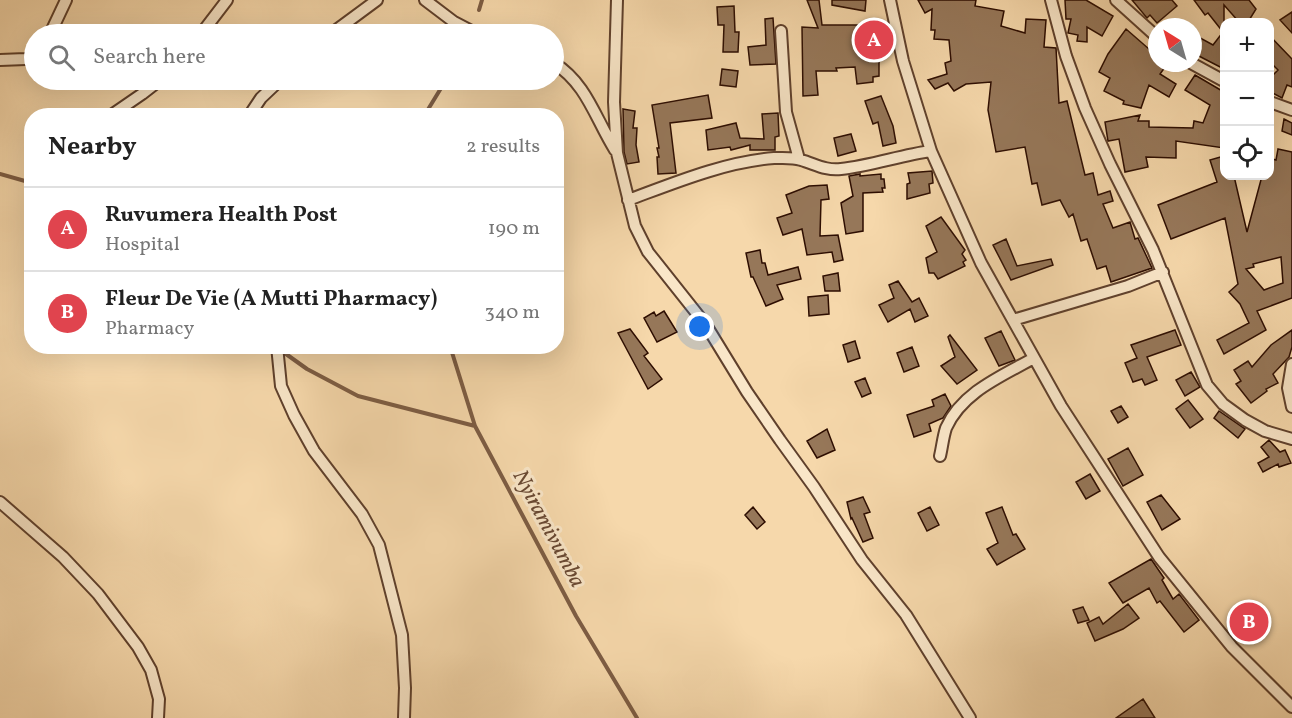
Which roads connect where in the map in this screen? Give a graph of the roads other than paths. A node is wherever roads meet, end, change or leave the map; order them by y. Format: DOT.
graph roads {
  1 [pos="66,0"];
  2 [pos="227,0"];
  3 [pos="377,0"];
  4 [pos="425,0"];
  5 [pos="617,0"];
  6 [pos="890,0"];
  7 [pos="1051,0"];
  8 [pos="1116,0"];
  9 [pos="55,24"];
  10 [pos="209,24"];
  11 [pos="345,24"];
  12 [pos="458,24"];
  13 [pos="1148,30"];
  14 [pos="781,31"];
  15 [pos="24,59"];
  16 [pos="0,60"];
  17 [pos="1202,69"];
  18 [pos="564,70"];
  19 [pos="1220,79"];
  20 [pos="147,90"];
  21 [pos="269,90"];
  22 [pos="1274,104"];
  23 [pos="122,108"];
  24 [pos="254,108"];
  25 [pos="1292,110"];
  26 [pos="931,151"];
  27 [pos="617,153"];
  28 [pos="799,159"];
  29 [pos="628,201"];
  30 [pos="1163,272"];
  31 [pos="1013,320"];
  32 [pos="277,354"];
  33 [pos="1034,358"];
  34 [pos="1292,364"];
  35 [pos="1292,407"];
  36 [pos="1292,439"];
  37 [pos="940,456"];
  38 [pos="0,502"];
  39 [pos="1292,708"];
  40 [pos="158,718"];
  41 [pos="404,718"];
  42 [pos="970,718"];
  1 -- 9 [label="street"];
  2 -- 10 [label="street"];
  3 -- 11 [label="street"];
  4 -- 12 [label="street"];
  5 -- 27 [label="street"];
  6 -- 26 [label="street"];
  7 -- 30 [label="street"];
  8 -- 13 [label="street"];
  14 -- 28 [label="street"];
  15 -- 16 [label="street"];
  17 -- 19 [label="street"];
  18 -- 27 [label="street"];
  20 -- 23 [label="street"];
  21 -- 24 [label="street"];
  22 -- 25 [label="street"];
  26 -- 28 [label="street"];
  26 -- 31 [label="street"];
  27 -- 29 [label="street"];
  28 -- 29 [label="street"];
  29 -- 42 [label="street"];
  30 -- 31 [label="street"];
  30 -- 36 [label="street"];
  31 -- 33 [label="street"];
  32 -- 41 [label="street"];
  33 -- 37 [label="street"];
  33 -- 39 [label="street"];
  34 -- 35 [label="street"];
  38 -- 40 [label="street"];
}
